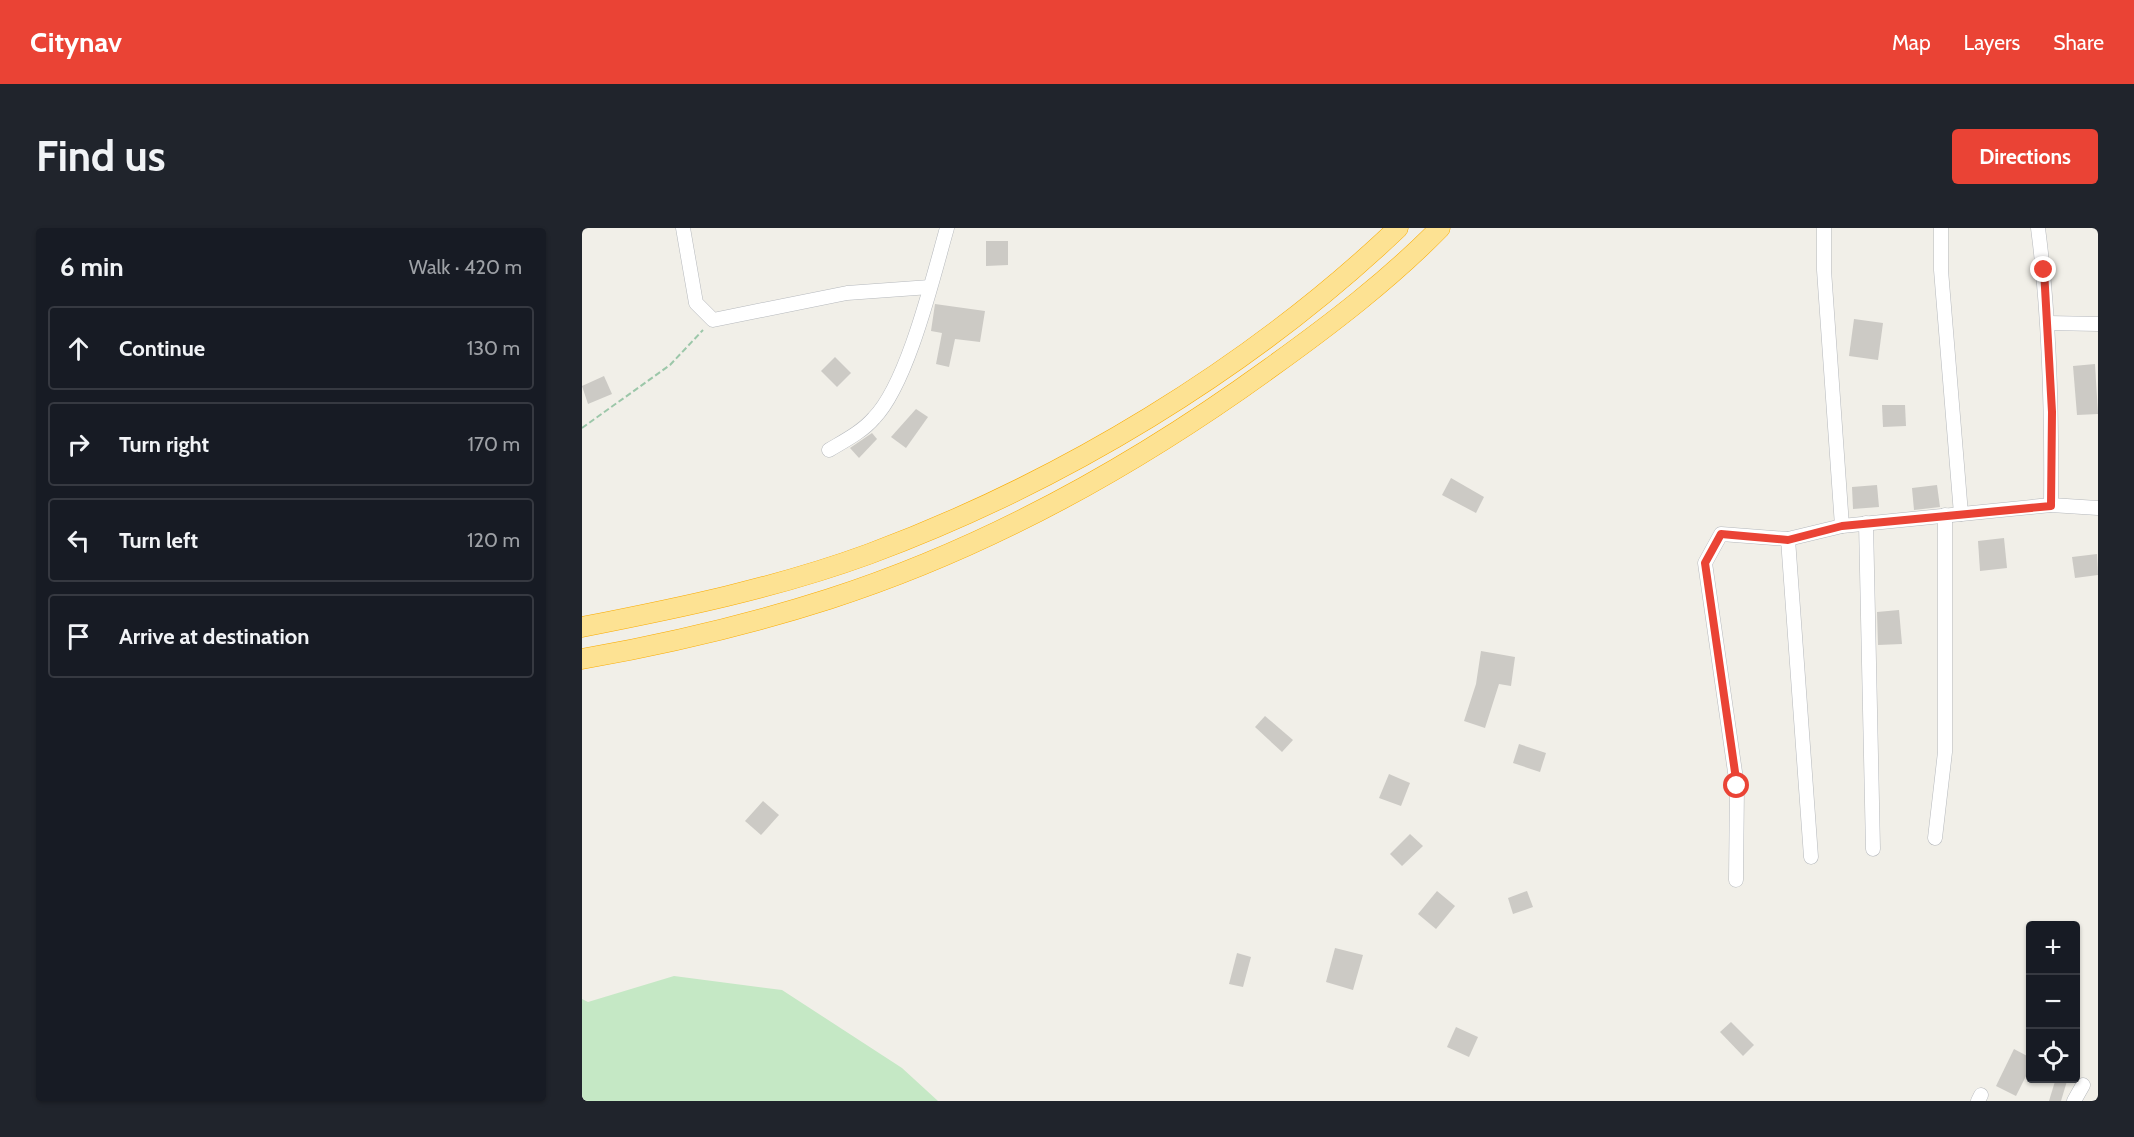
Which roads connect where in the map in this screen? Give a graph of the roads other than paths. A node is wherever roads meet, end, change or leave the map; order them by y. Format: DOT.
graph roads {
  1 [pos="683,228"];
  2 [pos="947,228"];
  3 [pos="1398,228"];
  4 [pos="1440,228"];
  5 [pos="1824,228"];
  6 [pos="1941,228"];
  7 [pos="2038,228"];
  8 [pos="930,287"];
  9 [pos="2048,323"];
  10 [pos="2098,324"];
  11 [pos="829,450"];
  12 [pos="2051,506"];
  13 [pos="2098,508"];
  14 [pos="1961,514"];
  15 [pos="1945,515"];
  16 [pos="1866,523"];
  17 [pos="1842,526"];
  18 [pos="1788,540"];
  19 [pos="582,627"];
  20 [pos="582,659"];
  21 [pos="1935,838"];
  22 [pos="1873,849"];
  23 [pos="1811,857"];
  24 [pos="1736,880"];
  25 [pos="2083,1084"];
  26 [pos="2074,1101"];
  1 -- 8 [label="street"];
  2 -- 8 [label="street"];
  3 -- 19 [label="highway"];
  4 -- 20 [label="highway"];
  5 -- 17 [label="street"];
  6 -- 14 [label="street"];
  7 -- 9 [label="street"];
  8 -- 11 [label="street"];
  9 -- 10 [label="street"];
  9 -- 12 [label="street"];
  12 -- 13 [label="street"];
  12 -- 14 [label="street"];
  14 -- 15 [label="street"];
  15 -- 16 [label="street"];
  15 -- 21 [label="street"];
  16 -- 17 [label="street"];
  16 -- 22 [label="street"];
  17 -- 18 [label="street"];
  18 -- 23 [label="street"];
  18 -- 24 [label="street"];
  25 -- 26 [label="street"];
}
